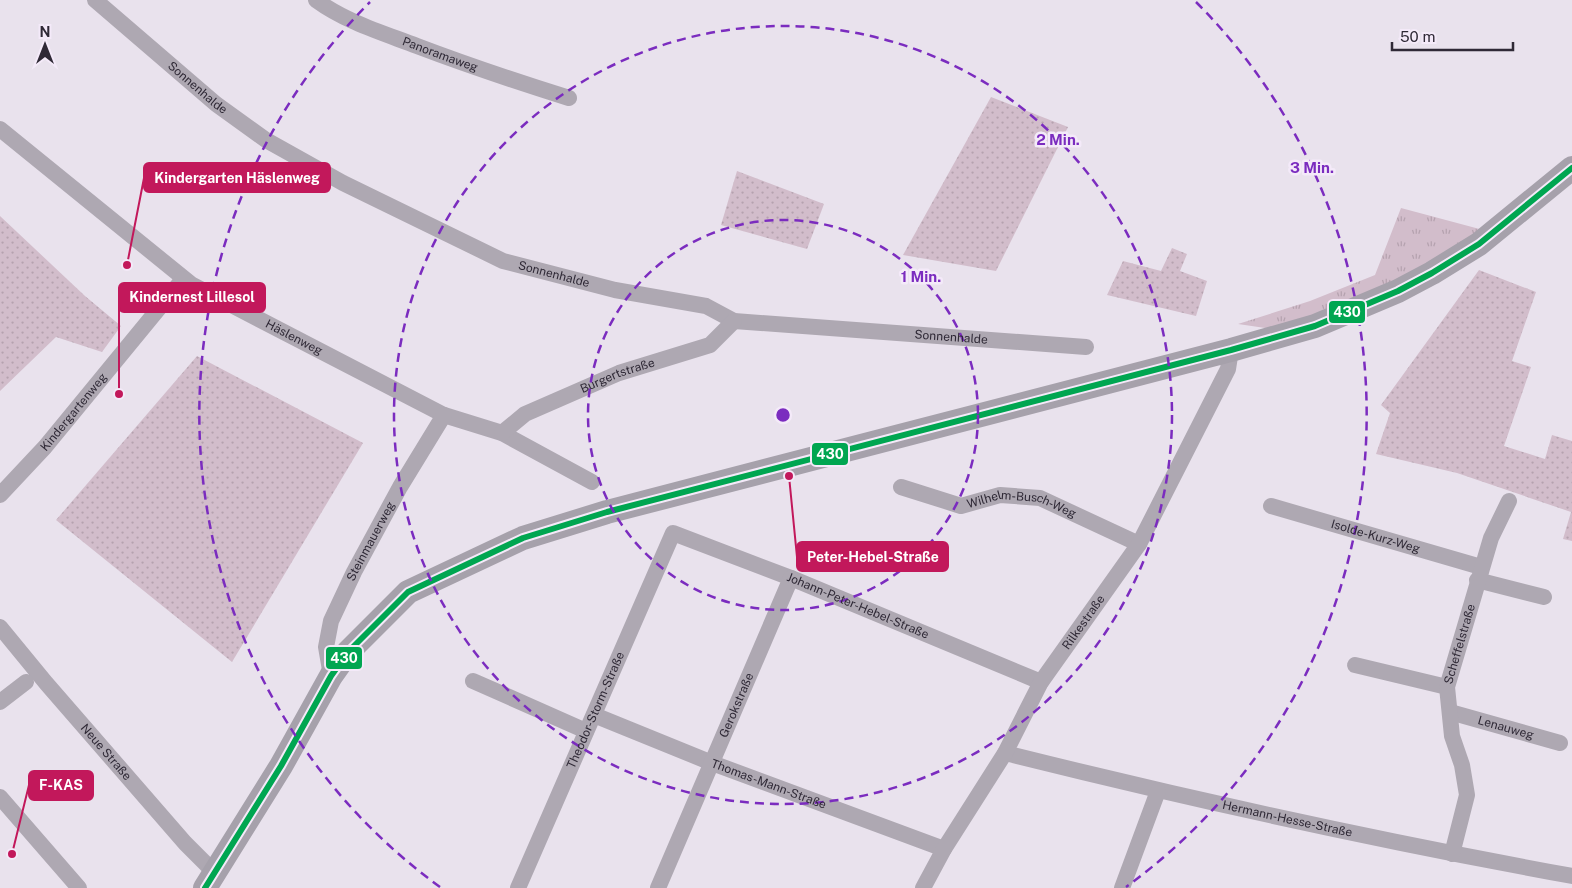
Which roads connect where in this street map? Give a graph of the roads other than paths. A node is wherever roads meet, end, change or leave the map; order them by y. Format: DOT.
graph roads {
  1 [pos="95,0"];
  2 [pos="316,0"];
  3 [pos="569,98"];
  4 [pos="0,129"];
  5 [pos="1572,168"];
  6 [pos="183,279"];
  7 [pos="734,322"];
  8 [pos="1086,347"];
  9 [pos="1231,350"];
  10 [pos="444,415"];
  11 [pos="502,434"];
  12 [pos="592,482"];
  13 [pos="901,487"];
  14 [pos="0,495"];
  15 [pos="1509,501"];
  16 [pos="1271,506"];
  17 [pos="673,532"];
  18 [pos="1139,544"];
  19 [pos="1479,574"];
  20 [pos="791,578"];
  21 [pos="1544,598"];
  22 [pos="0,627"];
  23 [pos="1354,665"];
  24 [pos="331,676"];
  25 [pos="474,681"];
  26 [pos="26,682"];
  27 [pos="1042,682"];
  28 [pos="1446,687"];
  29 [pos="0,702"];
  30 [pos="1450,712"];
  31 [pos="594,715"];
  32 [pos="586,731"];
  33 [pos="1560,742"];
  34 [pos="1004,753"];
  35 [pos="712,763"];
  36 [pos="1158,791"];
  37 [pos="0,797"];
  38 [pos="944,849"];
  39 [pos="1452,854"];
  40 [pos="1572,876"];
  41 [pos="210,880"];
  42 [pos="79,888"];
  43 [pos="518,888"];
  44 [pos="658,888"];
  45 [pos="923,888"];
  46 [pos="1122,888"];
  1 -- 7 [label="street, Sonnenhalde"];
  2 -- 3 [label="street, Panoramaweg"];
  4 -- 6 [label="street, Häslenweg"];
  5 -- 9 [label="street"];
  6 -- 10 [label="street, Häslenweg"];
  6 -- 14 [label="street, Kindergartenweg"];
  7 -- 8 [label="street, Sonnenhalde"];
  7 -- 11 [label="street, Burgertstraße"];
  9 -- 18 [label="street, Rilkestraße"];
  9 -- 24 [label="street"];
  10 -- 11 [label="street, Häslenweg"];
  10 -- 24 [label="street, Steinmauerweg"];
  11 -- 12 [label="street, Häslenweg"];
  13 -- 18 [label="street, Wilhelm-Busch-Weg"];
  15 -- 19 [label="street, Scheffelstraße"];
  16 -- 19 [label="street, Isolde-Kurz-Weg"];
  17 -- 20 [label="street, Johann-Peter-Hebel-Straße"];
  17 -- 31 [label="street, Theodor-Storm-Straße"];
  18 -- 27 [label="street, Rilkestraße"];
  19 -- 21 [label="street"];
  19 -- 28 [label="street, Scheffelstraße"];
  20 -- 27 [label="street, Johann-Peter-Hebel-Straße"];
  20 -- 35 [label="street, Gerokstraße"];
  22 -- 41 [label="street, Neue Straße"];
  23 -- 28 [label="street"];
  24 -- 41 [label="street"];
  25 -- 32 [label="street"];
  26 -- 29 [label="street"];
  27 -- 34 [label="street, Rilkestraße"];
  28 -- 30 [label="street, Scheffelstraße"];
  30 -- 33 [label="street, Lenauweg"];
  30 -- 39 [label="street, Scheffelstraße"];
  31 -- 32 [label="street, Theodor-Storm-Straße"];
  31 -- 35 [label="street, Thomas-Mann-Straße"];
  32 -- 43 [label="street, Theodor-Storm-Straße"];
  34 -- 36 [label="street, Hermann-Hesse-Straße"];
  34 -- 38 [label="street, Rilkestraße"];
  35 -- 38 [label="street, Thomas-Mann-Straße"];
  35 -- 44 [label="street, Gerokstraße"];
  36 -- 39 [label="street, Hermann-Hesse-Straße"];
  36 -- 46 [label="street"];
  37 -- 42 [label="street"];
  38 -- 45 [label="street, Rilkestraße"];
  39 -- 40 [label="street, Hermann-Hesse-Straße"];
}
